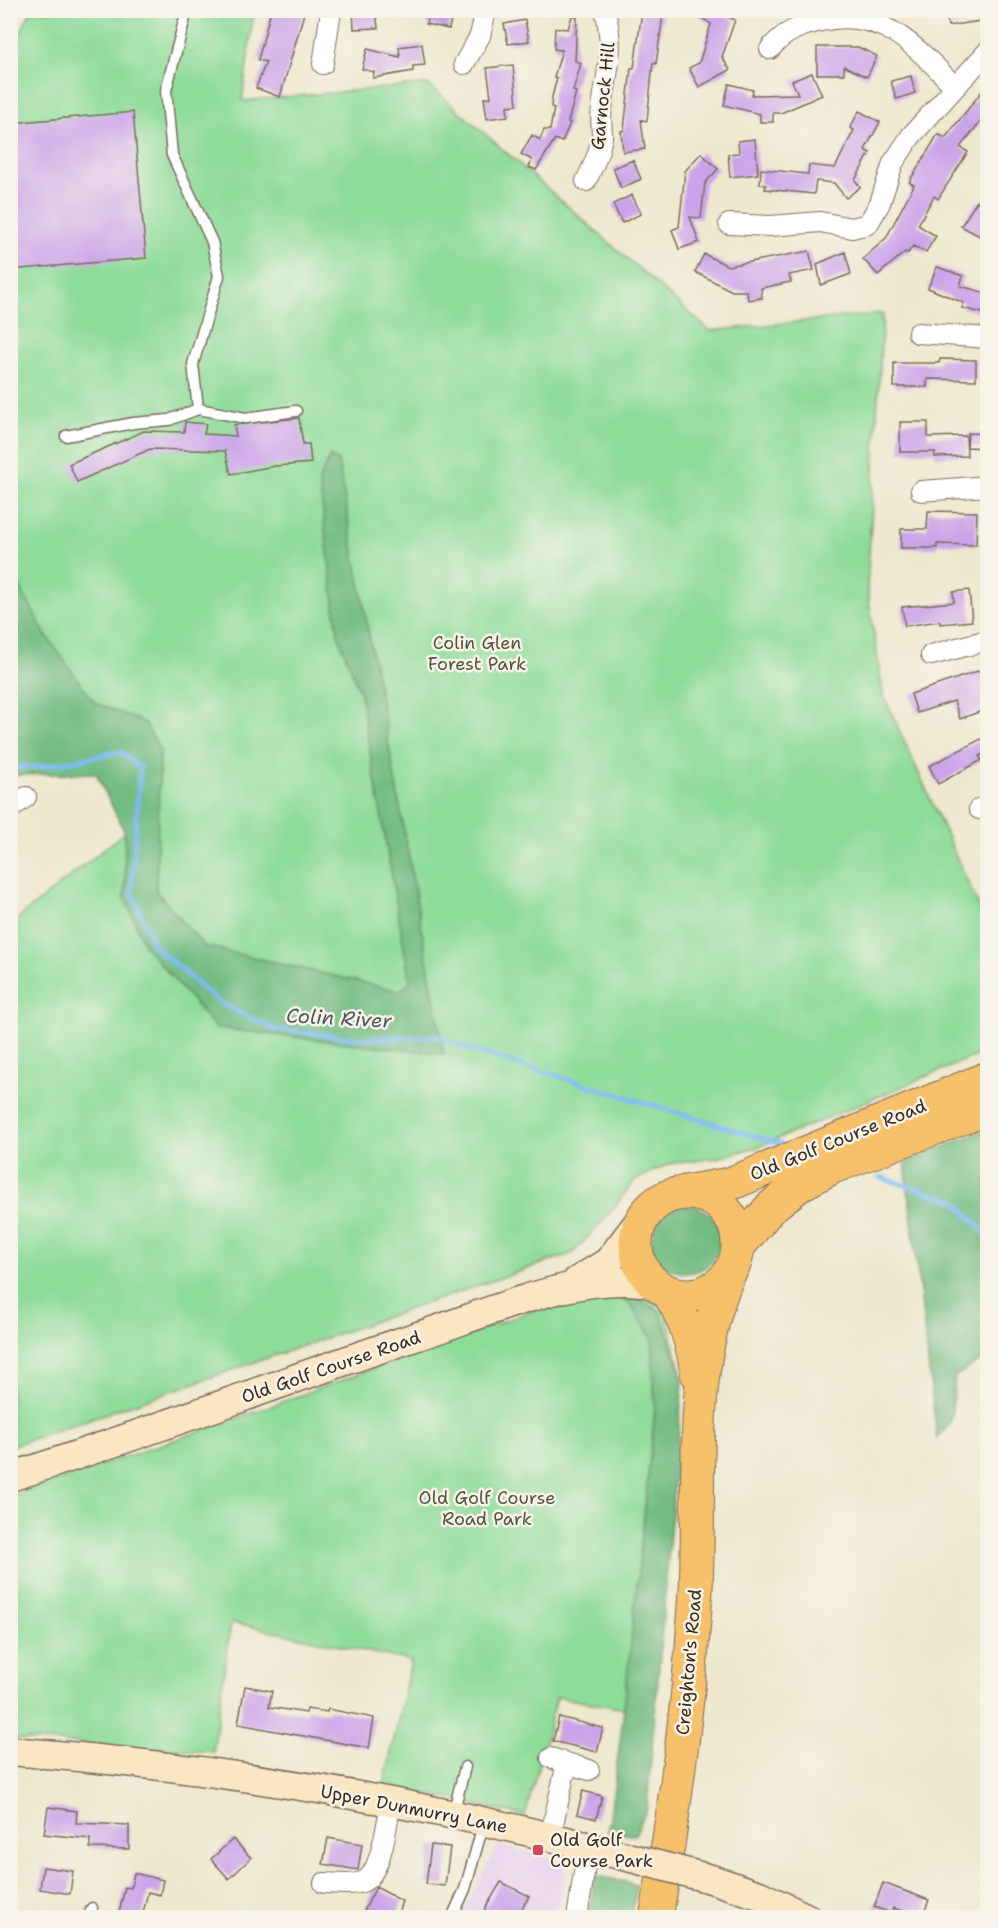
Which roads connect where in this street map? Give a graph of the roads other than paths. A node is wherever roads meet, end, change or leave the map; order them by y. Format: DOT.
graph roads {
  1 [pos="187,10"];
  2 [pos="331,10"];
  3 [pos="486,10"];
  4 [pos="605,10"];
  5 [pos="866,14"];
  6 [pos="770,49"];
  7 [pos="987,51"];
  8 [pos="322,64"];
  9 [pos="464,64"];
  10 [pos="954,86"];
  11 [pos="586,181"];
  12 [pos="729,224"];
  13 [pos="918,333"];
  14 [pos="987,338"];
  15 [pos="198,409"];
  16 [pos="296,411"];
  17 [pos="66,436"];
  18 [pos="987,486"];
  19 [pos="921,491"];
  20 [pos="987,640"];
  21 [pos="931,655"];
  22 [pos="987,1078"];
  23 [pos="987,1108"];
  24 [pos="685,1192"];
  25 [pos="644,1215"];
  26 [pos="734,1261"];
  27 [pos="662,1288"];
  28 [pos="556,1290"];
  29 [pos="699,1404"];
  30 [pos="10,1477"];
  31 [pos="10,1752"];
  32 [pos="465,1767"];
  33 [pos="589,1770"];
  34 [pos="391,1801"];
  35 [pos="453,1814"];
  36 [pos="484,1822"];
  37 [pos="550,1837"];
  38 [pos="588,1847"];
  39 [pos="324,1883"];
  40 [pos="452,1917"];
  41 [pos="577,1917"];
  42 [pos="656,1917"];
  43 [pos="807,1917"];
  1 -- 15 [label="lane"];
  2 -- 8 [label="street"];
  3 -- 9 [label="street"];
  4 -- 11 [label="street, Garnock Hill"];
  5 -- 6 [label="street"];
  5 -- 10 [label="street"];
  7 -- 10 [label="street"];
  10 -- 12 [label="street"];
  13 -- 14 [label="street"];
  15 -- 16 [label="lane"];
  15 -- 17 [label="lane"];
  18 -- 19 [label="street"];
  20 -- 21 [label="street"];
  22 -- 24 [label="highway, Old Golf Course Road"];
  23 -- 26 [label="highway, Old Golf Course Road"];
  24 -- 25 [label="highway"];
  24 -- 26 [label="highway"];
  25 -- 27 [label="highway"];
  25 -- 28 [label="street"];
  26 -- 27 [label="highway"];
  26 -- 29 [label="highway, Creighton's Road"];
  27 -- 28 [label="street, Old Golf Course Road"];
  27 -- 29 [label="highway, Creighton's Road"];
  28 -- 30 [label="street, Old Golf Course Road"];
  29 -- 42 [label="highway, Creighton's Road"];
  31 -- 34 [label="street, Upper Dunmurry Lane"];
  32 -- 35 [label="lane"];
  33 -- 37 [label="street"];
  34 -- 35 [label="street, Upper Dunmurry Lane"];
  34 -- 39 [label="street"];
  35 -- 36 [label="street, Upper Dunmurry Lane"];
  36 -- 37 [label="street, Upper Dunmurry Lane"];
  36 -- 40 [label="lane"];
  37 -- 38 [label="street, Upper Dunmurry Lane"];
  38 -- 41 [label="street"];
  38 -- 43 [label="street, Upper Dunmurry Lane, bridge"];
}
